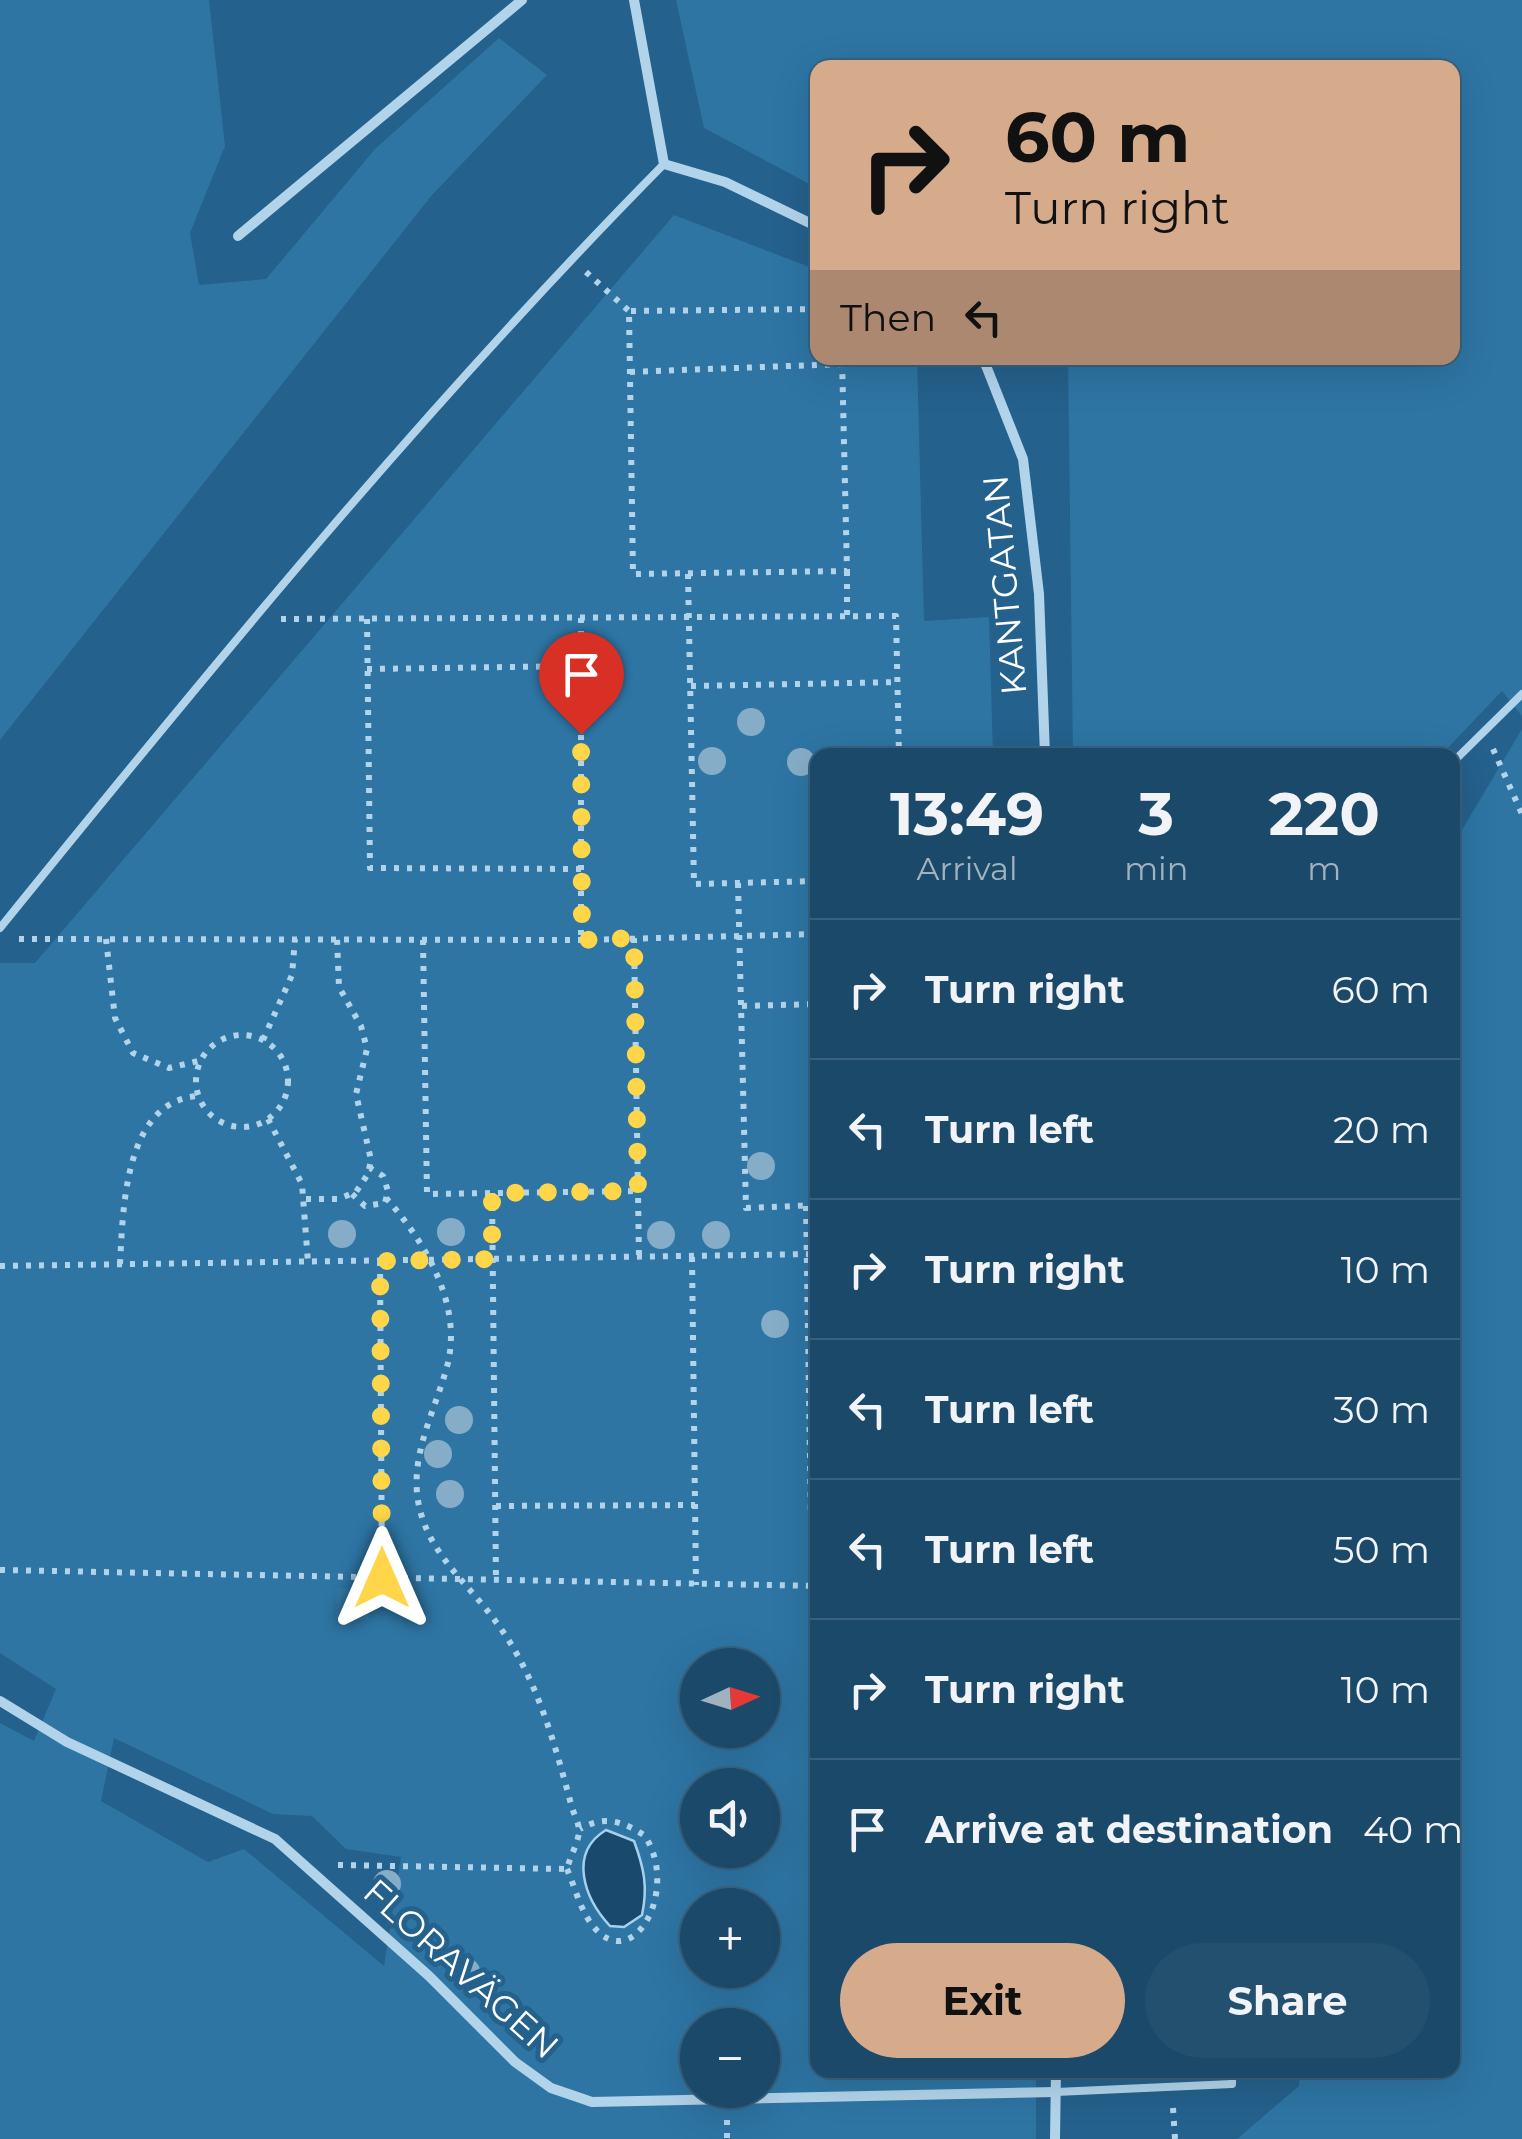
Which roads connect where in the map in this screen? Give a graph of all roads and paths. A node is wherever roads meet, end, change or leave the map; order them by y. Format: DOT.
graph roads {
  1 [pos="522,0"];
  2 [pos="634,0"];
  3 [pos="664,164"];
  4 [pos="810,223"];
  5 [pos="238,236"];
  6 [pos="573,256"];
  7 [pos="810,309"];
  8 [pos="629,311"];
  9 [pos="810,363"];
  10 [pos="842,365"];
  11 [pos="986,365"];
  12 [pos="630,372"];
  13 [pos="847,572"];
  14 [pos="688,574"];
  15 [pos="847,617"];
  16 [pos="367,618"];
  17 [pos="581,618"];
  18 [pos="689,618"];
  19 [pos="250,619"];
  20 [pos="581,666"];
  21 [pos="367,669"];
  22 [pos="898,682"];
  23 [pos="690,686"];
  24 [pos="1522,694"];
  25 [pos="1484,730"];
  26 [pos="900,748"];
  27 [pos="1045,748"];
  28 [pos="1460,755"];
  29 [pos="1522,814"];
  30 [pos="581,869"];
  31 [pos="810,882"];
  32 [pos="738,883"];
  33 [pos="0,928"];
  34 [pos="810,934"];
  35 [pos="740,936"];
  36 [pos="634,938"];
  37 [pos="0,939"];
  38 [pos="106,939"];
  39 [pos="295,939"];
  40 [pos="337,940"];
  41 [pos="423,940"];
  42 [pos="582,940"];
  43 [pos="810,1004"];
  44 [pos="742,1006"];
  45 [pos="263,1040"];
  46 [pos="200,1060"];
  47 [pos="198,1096"];
  48 [pos="268,1119"];
  49 [pos="370,1168"];
  50 [pos="638,1191"];
  51 [pos="492,1193"];
  52 [pos="352,1194"];
  53 [pos="386,1198"];
  54 [pos="306,1200"];
  55 [pos="806,1206"];
  56 [pos="810,1206"];
  57 [pos="807,1254"];
  58 [pos="692,1257"];
  59 [pos="639,1258"];
  60 [pos="492,1259"];
  61 [pos="430,1260"];
  62 [pos="380,1261"];
  63 [pos="308,1262"];
  64 [pos="120,1264"];
  65 [pos="0,1266"];
  66 [pos="810,1396"];
  67 [pos="695,1504"];
  68 [pos="496,1506"];
  69 [pos="0,1570"];
  70 [pos="382,1578"];
  71 [pos="462,1580"];
  72 [pos="496,1581"];
  73 [pos="696,1586"];
  74 [pos="810,1586"];
  75 [pos="0,1702"];
  76 [pos="580,1829"];
  77 [pos="304,1864"];
  78 [pos="567,1869"];
  79 [pos="1056,2078"];
  80 [pos="1232,2078"];
  81 [pos="1172,2086"];
  82 [pos="1056,2092"];
  83 [pos="1055,2139"];
  84 [pos="1175,2139"];
  1 -- 5 [label="street"];
  2 -- 3 [label="street"];
  3 -- 4 [label="street"];
  3 -- 6 [label="lane"];
  6 -- 8 [label="path"];
  6 -- 19 [label="lane"];
  7 -- 8 [label="path"];
  8 -- 12 [label="path"];
  9 -- 12 [label="path"];
  10 -- 13 [label="path"];
  11 -- 27 [label="street, KANTGATAN"];
  12 -- 14 [label="path"];
  13 -- 14 [label="path"];
  13 -- 15 [label="path"];
  14 -- 18 [label="path"];
  15 -- 18 [label="path"];
  15 -- 22 [label="path"];
  16 -- 17 [label="path"];
  16 -- 19 [label="path"];
  16 -- 21 [label="path"];
  17 -- 18 [label="path"];
  17 -- 20 [label="path"];
  18 -- 23 [label="path"];
  19 -- 33 [label="lane"];
  20 -- 21 [label="path"];
  20 -- 30 [label="path"];
  21 -- 30 [label="path"];
  22 -- 23 [label="path"];
  22 -- 26 [label="path"];
  23 -- 32 [label="path"];
  24 -- 25 [label="lane"];
  25 -- 28 [label="lane"];
  25 -- 29 [label="path"];
  30 -- 42 [label="path"];
  31 -- 32 [label="path"];
  32 -- 35 [label="path"];
  34 -- 35 [label="path"];
  35 -- 36 [label="path"];
  35 -- 44 [label="path"];
  36 -- 42 [label="path"];
  36 -- 50 [label="path"];
  37 -- 38 [label="path"];
  38 -- 39 [label="path"];
  38 -- 46 [label="path"];
  39 -- 40 [label="path"];
  39 -- 45 [label="path"];
  40 -- 41 [label="path"];
  40 -- 49 [label="path"];
  41 -- 42 [label="path"];
  41 -- 51 [label="path"];
  43 -- 44 [label="path"];
  44 -- 55 [label="path"];
  45 -- 46 [label="path"];
  45 -- 48 [label="path"];
  46 -- 47 [label="path"];
  47 -- 48 [label="path"];
  47 -- 64 [label="path"];
  48 -- 54 [label="path"];
  49 -- 52 [label="path"];
  49 -- 53 [label="path"];
  50 -- 51 [label="path"];
  50 -- 59 [label="path"];
  51 -- 60 [label="path"];
  52 -- 53 [label="path"];
  52 -- 54 [label="path"];
  53 -- 61 [label="path"];
  54 -- 63 [label="path"];
  55 -- 56 [label="path"];
  55 -- 57 [label="path"];
  57 -- 58 [label="path"];
  57 -- 66 [label="path"];
  58 -- 59 [label="path"];
  58 -- 67 [label="path"];
  59 -- 60 [label="path"];
  60 -- 61 [label="path"];
  60 -- 68 [label="path"];
  61 -- 62 [label="path"];
  61 -- 71 [label="path"];
  62 -- 63 [label="path"];
  62 -- 70 [label="path"];
  63 -- 64 [label="path"];
  64 -- 65 [label="path"];
  67 -- 68 [label="path"];
  67 -- 73 [label="path"];
  68 -- 72 [label="path"];
  69 -- 70 [label="path"];
  70 -- 71 [label="path"];
  71 -- 72 [label="path"];
  71 -- 76 [label="path"];
  72 -- 73 [label="path"];
  73 -- 74 [label="path"];
  75 -- 77 [label="street, FLORAVÄGEN"];
  76 -- 78 [label="path"];
  76 -- 78 [label="path"];
  77 -- 78 [label="path"];
  77 -- 82 [label="street, FLORAVÄGEN"];
  79 -- 82 [label="street"];
  80 -- 81 [label="lane"];
  81 -- 82 [label="lane"];
  81 -- 84 [label="path"];
  82 -- 83 [label="street"];
}
